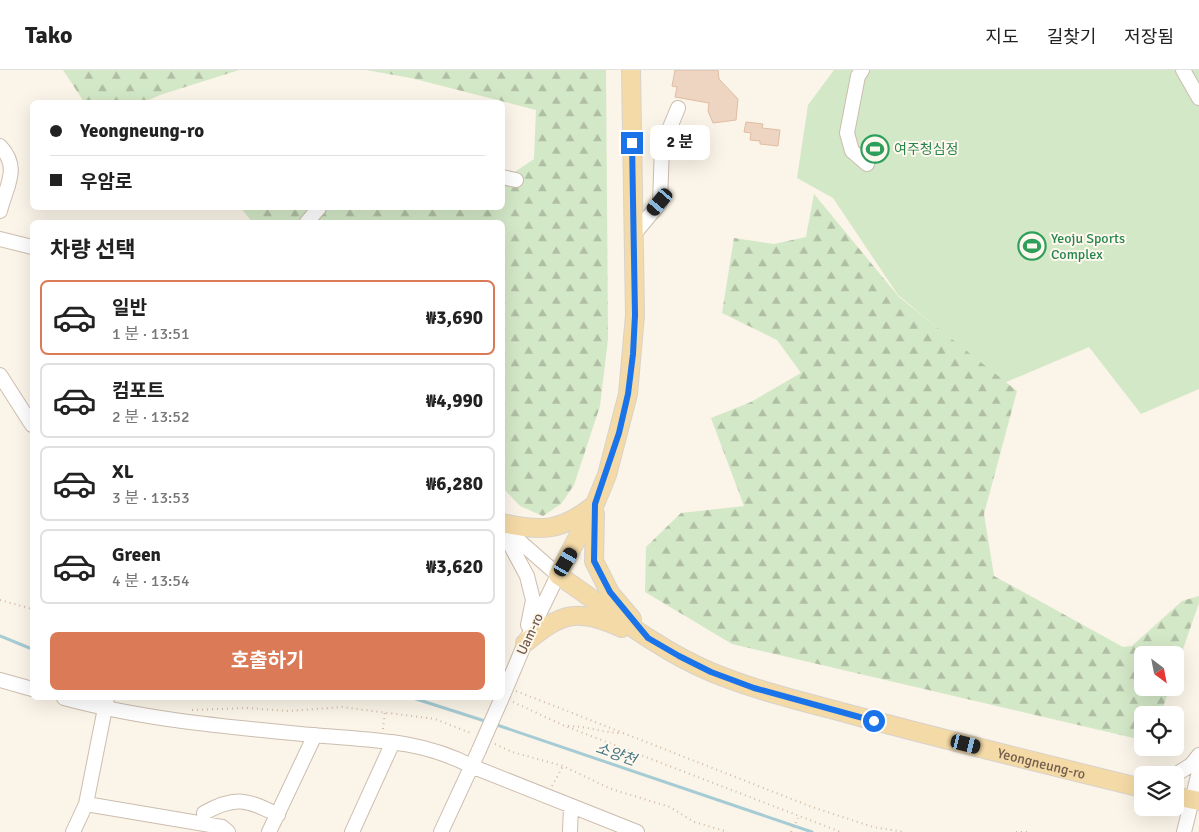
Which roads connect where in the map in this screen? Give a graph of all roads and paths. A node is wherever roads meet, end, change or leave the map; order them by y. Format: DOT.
graph roads {
  1 [pos="631,70"];
  2 [pos="862,70"];
  3 [pos="1183,70"];
  4 [pos="1199,98"];
  5 [pos="678,108"];
  6 [pos="663,144"];
  7 [pos="0,146"];
  8 [pos="695,147"];
  9 [pos="867,164"];
  10 [pos="317,210"];
  11 [pos="0,211"];
  12 [pos="309,220"];
  13 [pos="634,234"];
  14 [pos="0,239"];
  15 [pos="30,246"];
  16 [pos="0,375"];
  17 [pos="30,422"];
  18 [pos="595,504"];
  19 [pos="505,525"];
  20 [pos="505,527"];
  21 [pos="505,536"];
  22 [pos="558,575"];
  23 [pos="0,600"];
  24 [pos="30,608"];
  25 [pos="648,638"];
  26 [pos="525,643"];
  27 [pos="0,680"];
  28 [pos="30,688"];
  29 [pos="505,694"];
  30 [pos="81,700"];
  31 [pos="502,700"];
  32 [pos="106,703"];
  33 [pos="385,711"];
  34 [pos="565,726"];
  35 [pos="624,733"];
  36 [pos="315,735"];
  37 [pos="387,741"];
  38 [pos="1199,755"];
  39 [pos="471,766"];
  40 [pos="563,766"];
  41 [pos="1184,769"];
  42 [pos="1199,772"];
  43 [pos="1134,785"];
  44 [pos="546,797"];
  45 [pos="1196,800"];
  46 [pos="86,804"];
  47 [pos="571,806"];
  48 [pos="204,813"];
  49 [pos="278,815"];
  50 [pos="798,818"];
  51 [pos="74,832"];
  52 [pos="228,832"];
  53 [pos="270,832"];
  54 [pos="352,832"];
  55 [pos="441,832"];
  56 [pos="570,832"];
  57 [pos="637,832"];
  58 [pos="791,832"];
  59 [pos="841,832"];
  60 [pos="904,832"];
  61 [pos="1016,832"];
  62 [pos="1028,832"];
  63 [pos="1184,832"];
  1 -- 13 [label="main road"];
  2 -- 9 [label="street"];
  3 -- 4 [label="street"];
  5 -- 6 [label="street"];
  6 -- 8 [label="street"];
  6 -- 13 [label="street"];
  7 -- 11 [label="street"];
  10 -- 12 [label="street"];
  13 -- 18 [label="main road"];
  14 -- 15 [label="street"];
  16 -- 17 [label="street"];
  18 -- 19 [label="main road"];
  18 -- 22 [label="main road"];
  18 -- 25 [label="main road"];
  20 -- 22 [label="street"];
  21 -- 26 [label="street"];
  22 -- 25 [label="main road, Yeongneung-ro"];
  22 -- 26 [label="street, Uam-ro"];
  23 -- 24 [label="path"];
  25 -- 26 [label="main road"];
  25 -- 43 [label="main road, Yeongneung-ro"];
  26 -- 29 [label="street, Uam-ro"];
  27 -- 28 [label="street"];
  29 -- 34 [label="path"];
  29 -- 35 [label="path"];
  30 -- 32 [label="street"];
  31 -- 39 [label="street, Uam-ro, bridge"];
  32 -- 36 [label="street"];
  32 -- 46 [label="street"];
  33 -- 37 [label="path"];
  34 -- 35 [label="path"];
  34 -- 50 [label="path"];
  35 -- 60 [label="path"];
  36 -- 37 [label="street"];
  36 -- 49 [label="street"];
  37 -- 39 [label="street"];
  37 -- 54 [label="street"];
  38 -- 41 [label="street"];
  39 -- 44 [label="street"];
  39 -- 55 [label="street"];
  40 -- 44 [label="path"];
  42 -- 45 [label="street"];
  44 -- 47 [label="street"];
  45 -- 63 [label="street"];
  46 -- 51 [label="street"];
  46 -- 52 [label="street"];
  47 -- 56 [label="street"];
  47 -- 57 [label="street"];
  48 -- 49 [label="street"];
  49 -- 53 [label="street"];
  50 -- 58 [label="path"];
  50 -- 59 [label="path"];
  61 -- 62 [label="path"];
}
